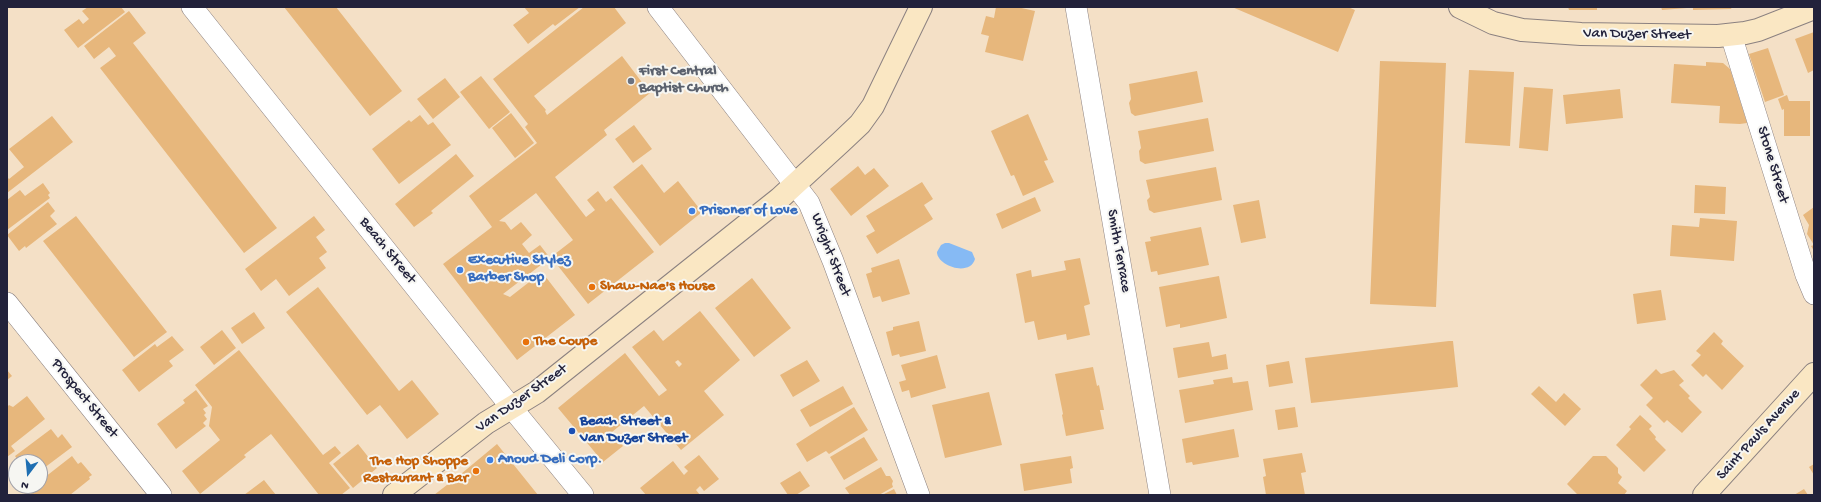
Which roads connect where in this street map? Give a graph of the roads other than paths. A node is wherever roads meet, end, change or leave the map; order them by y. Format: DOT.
graph roads {
  1 [pos="192,7"];
  2 [pos="658,7"];
  3 [pos="921,7"];
  4 [pos="1076,7"];
  5 [pos="1460,7"];
  6 [pos="1814,8"];
  7 [pos="1791,12"];
  8 [pos="1731,35"];
  9 [pos="795,184"];
  10 [pos="1814,294"];
  11 [pos="7,303"];
  12 [pos="1814,374"];
  13 [pos="511,408"];
  14 [pos="161,495"];
  15 [pos="394,495"];
  16 [pos="583,495"];
  17 [pos="919,495"];
  18 [pos="1160,495"];
  19 [pos="1704,495"];
  1 -- 13 [label="street, Beach Street"];
  2 -- 9 [label="street, Wright Street"];
  3 -- 9 [label="main road, Van Duzer Street"];
  4 -- 18 [label="street, Smith Terrace"];
  5 -- 8 [label="main road, Van Duzer Street"];
  6 -- 7 [label="main road, Van Duzer Street"];
  7 -- 8 [label="main road, Van Duzer Street"];
  8 -- 10 [label="street, Stone Street"];
  9 -- 13 [label="main road, Van Duzer Street"];
  9 -- 17 [label="street, Wright Street"];
  11 -- 14 [label="street, Prospect Street"];
  12 -- 19 [label="main road, Saint Pauls Avenue"];
  13 -- 15 [label="main road, Van Duzer Street"];
  13 -- 16 [label="street, Beach Street"];
}
